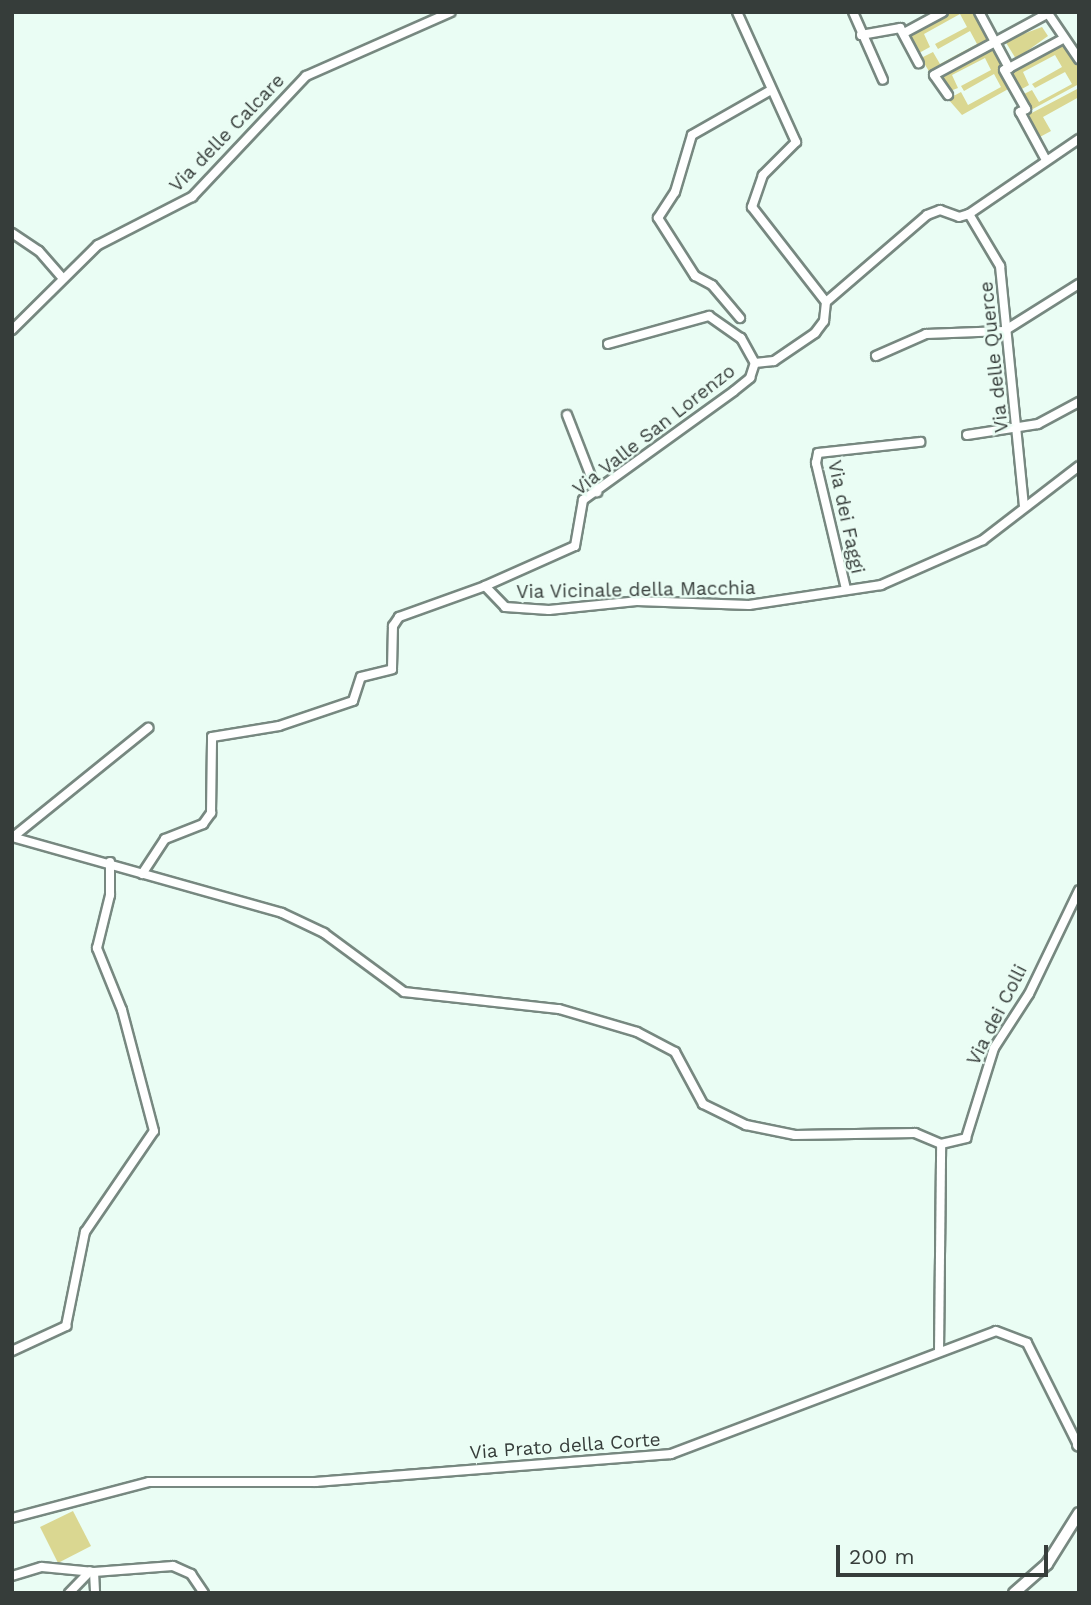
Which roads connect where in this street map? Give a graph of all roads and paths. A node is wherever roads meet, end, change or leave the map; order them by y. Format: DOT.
graph roads {
  1 [pos="451,12"];
  2 [pos="737,12"];
  3 [pos="853,12"];
  4 [pos="943,12"];
  5 [pos="979,12"];
  6 [pos="1047,13"];
  7 [pos="904,33"];
  8 [pos="861,35"];
  9 [pos="1062,40"];
  10 [pos="995,42"];
  11 [pos="1079,59"];
  12 [pos="919,64"];
  13 [pos="1009,68"];
  14 [pos="883,80"];
  15 [pos="771,90"];
  16 [pos="948,95"];
  17 [pos="1079,139"];
  18 [pos="1046,160"];
  19 [pos="969,214"];
  20 [pos="12,233"];
  21 [pos="62,277"];
  22 [pos="1079,284"];
  23 [pos="826,302"];
  24 [pos="740,318"];
  25 [pos="12,330"];
  26 [pos="1004,331"];
  27 [pos="608,344"];
  28 [pos="876,356"];
  29 [pos="755,363"];
  30 [pos="1079,402"];
  31 [pos="567,415"];
  32 [pos="1016,428"];
  33 [pos="967,435"];
  34 [pos="920,442"];
  35 [pos="1079,466"];
  36 [pos="597,492"];
  37 [pos="1024,505"];
  38 [pos="485,586"];
  39 [pos="846,589"];
  40 [pos="148,728"];
  41 [pos="13,837"];
  42 [pos="110,862"];
  43 [pos="142,874"];
  44 [pos="1079,890"];
  45 [pos="942,1144"];
  46 [pos="12,1351"];
  47 [pos="939,1351"];
  48 [pos="1078,1446"];
  49 [pos="1079,1513"];
  50 [pos="12,1518"];
  51 [pos="92,1572"];
  52 [pos="12,1576"];
  53 [pos="69,1593"];
  54 [pos="96,1593"];
  55 [pos="204,1593"];
  56 [pos="1014,1593"];
  1 -- 21 [label="street, Via delle Calcare"];
  2 -- 15 [label="street"];
  3 -- 8 [label="street"];
  4 -- 7 [label="street"];
  5 -- 10 [label="street"];
  6 -- 9 [label="street"];
  6 -- 10 [label="street"];
  7 -- 8 [label="street"];
  7 -- 12 [label="street"];
  8 -- 14 [label="street"];
  9 -- 11 [label="street"];
  9 -- 13 [label="street"];
  10 -- 13 [label="street"];
  10 -- 16 [label="street"];
  13 -- 18 [label="street"];
  15 -- 23 [label="street"];
  15 -- 24 [label="street"];
  17 -- 18 [label="street"];
  18 -- 19 [label="street"];
  19 -- 23 [label="street, Via Valle San Lorenzo"];
  19 -- 26 [label="street, Via delle Querce"];
  20 -- 21 [label="street"];
  21 -- 25 [label="street, Via delle Calcare"];
  22 -- 26 [label="street"];
  23 -- 29 [label="street, Via Valle San Lorenzo"];
  26 -- 28 [label="street"];
  26 -- 32 [label="street, Via delle Querce"];
  27 -- 29 [label="street"];
  29 -- 36 [label="street, Via Valle San Lorenzo"];
  30 -- 32 [label="street"];
  31 -- 36 [label="street"];
  32 -- 33 [label="street"];
  32 -- 37 [label="street, Via delle Querce"];
  34 -- 39 [label="street, Via dei Faggi"];
  35 -- 37 [label="street, Via Vicinale della Macchia"];
  36 -- 38 [label="street, Via Valle San Lorenzo"];
  37 -- 39 [label="street, Via Vicinale della Macchia"];
  38 -- 39 [label="street, Via Vicinale della Macchia"];
  38 -- 43 [label="street"];
  40 -- 41 [label="street"];
  41 -- 42 [label="street"];
  42 -- 43 [label="street"];
  42 -- 46 [label="street"];
  43 -- 45 [label="street"];
  44 -- 45 [label="street, Via dei Colli"];
  45 -- 47 [label="street"];
  47 -- 48 [label="street, Via Prato della Corte"];
  47 -- 50 [label="street, Via Prato della Corte"];
  49 -- 56 [label="main road"];
  51 -- 52 [label="street"];
  51 -- 53 [label="street"];
  51 -- 54 [label="street"];
  51 -- 55 [label="street"];
}
